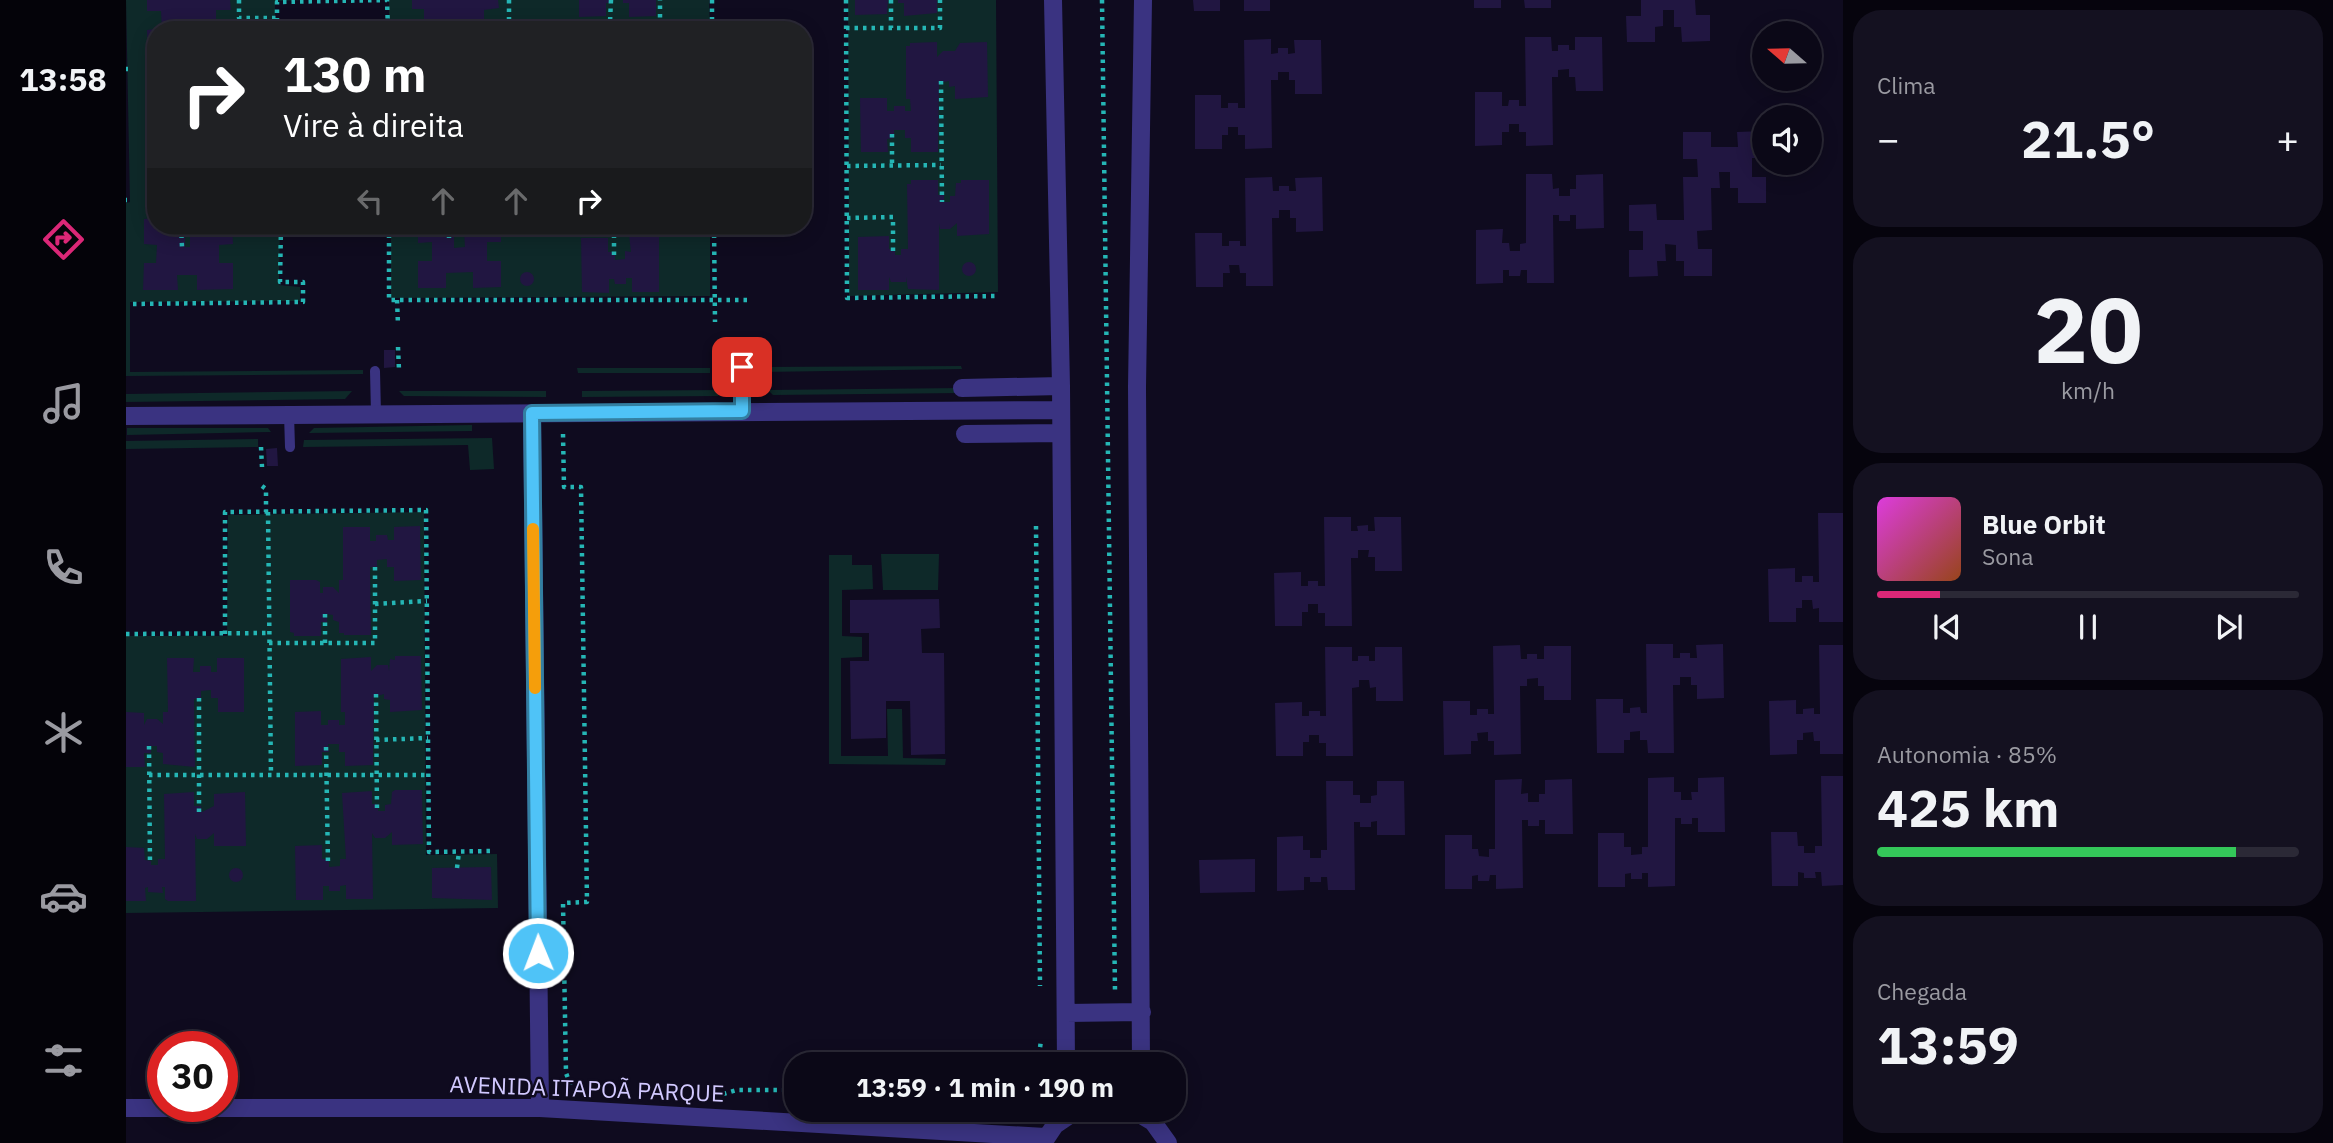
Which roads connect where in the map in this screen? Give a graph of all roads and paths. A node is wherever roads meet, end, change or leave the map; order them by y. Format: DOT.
graph roads {
  1 [pos="239,0"];
  2 [pos="509,0"];
  3 [pos="611,0"];
  4 [pos="660,0"];
  5 [pos="712,0"];
  6 [pos="846,0"];
  7 [pos="891,0"];
  8 [pos="940,0"];
  9 [pos="1053,0"];
  10 [pos="1102,0"];
  11 [pos="1143,0"];
  12 [pos="344,1"];
  13 [pos="277,18"];
  14 [pos="388,21"];
  15 [pos="509,21"];
  16 [pos="610,21"];
  17 [pos="660,21"];
  18 [pos="712,21"];
  19 [pos="846,28"];
  20 [pos="891,28"];
  21 [pos="941,81"];
  22 [pos="892,134"];
  23 [pos="942,165"];
  24 [pos="847,166"];
  25 [pos="892,166"];
  26 [pos="942,202"];
  27 [pos="846,218"];
  28 [pos="181,235"];
  29 [pos="281,235"];
  30 [pos="389,235"];
  31 [pos="449,235"];
  32 [pos="614,235"];
  33 [pos="714,235"];
  34 [pos="449,242"];
  35 [pos="182,247"];
  36 [pos="893,255"];
  37 [pos="614,256"];
  38 [pos="996,296"];
  39 [pos="397,300"];
  40 [pos="715,300"];
  41 [pos="748,300"];
  42 [pos="133,304"];
  43 [pos="715,323"];
  44 [pos="398,325"];
  45 [pos="715,345"];
  46 [pos="398,348"];
  47 [pos="742,367"];
  48 [pos="715,368"];
  49 [pos="374,370"];
  50 [pos="399,370"];
  51 [pos="1061,386"];
  52 [pos="962,388"];
  53 [pos="1061,410"];
  54 [pos="742,411"];
  55 [pos="532,413"];
  56 [pos="289,414"];
  57 [pos="376,414"];
  58 [pos="126,416"];
  59 [pos="563,433"];
  60 [pos="1061,433"];
  61 [pos="965,434"];
  62 [pos="261,447"];
  63 [pos="290,447"];
  64 [pos="262,467"];
  65 [pos="262,486"];
  66 [pos="267,512"];
  67 [pos="1037,523"];
  68 [pos="269,544"];
  69 [pos="259,545"];
  70 [pos="375,562"];
  71 [pos="259,600"];
  72 [pos="269,600"];
  73 [pos="427,601"];
  74 [pos="375,604"];
  75 [pos="326,614"];
  76 [pos="269,633"];
  77 [pos="126,634"];
  78 [pos="225,634"];
  79 [pos="270,643"];
  80 [pos="325,643"];
  81 [pos="199,694"];
  82 [pos="376,694"];
  83 [pos="428,738"];
  84 [pos="376,740"];
  85 [pos="149,746"];
  86 [pos="326,747"];
  87 [pos="149,775"];
  88 [pos="271,775"];
  89 [pos="326,775"];
  90 [pos="377,775"];
  91 [pos="429,775"];
  92 [pos="199,776"];
  93 [pos="377,811"];
  94 [pos="199,812"];
  95 [pos="492,851"];
  96 [pos="459,852"];
  97 [pos="328,864"];
  98 [pos="150,865"];
  99 [pos="457,868"];
  100 [pos="1040,988"];
  101 [pos="1142,1012"];
  102 [pos="1066,1013"];
  103 [pos="1115,1013"];
  104 [pos="1041,1026"];
  105 [pos="1039,1052"];
  106 [pos="1066,1052"];
  107 [pos="1142,1052"];
  108 [pos="784,1090"];
  109 [pos="579,1097"];
  110 [pos="715,1097"];
  111 [pos="126,1108"];
  112 [pos="540,1108"];
  113 [pos="1060,1122"];
  114 [pos="1153,1122"];
  115 [pos="1044,1140"];
  116 [pos="1168,1143"];
  1 -- 13 [label="path"];
  2 -- 15 [label="path"];
  3 -- 16 [label="path"];
  4 -- 17 [label="path"];
  5 -- 18 [label="path"];
  6 -- 19 [label="path"];
  7 -- 20 [label="path"];
  8 -- 20 [label="path"];
  9 -- 51 [label="street"];
  10 -- 103 [label="path"];
  11 -- 101 [label="street"];
  12 -- 13 [label="path"];
  12 -- 14 [label="path"];
  19 -- 20 [label="path"];
  19 -- 24 [label="path"];
  21 -- 23 [label="path"];
  22 -- 25 [label="path"];
  23 -- 25 [label="path"];
  23 -- 26 [label="path"];
  24 -- 25 [label="path"];
  24 -- 27 [label="path"];
  27 -- 36 [label="path"];
  27 -- 38 [label="path"];
  28 -- 35 [label="path"];
  29 -- 42 [label="path"];
  30 -- 39 [label="path"];
  31 -- 34 [label="path"];
  32 -- 37 [label="path"];
  33 -- 40 [label="path"];
  39 -- 40 [label="path"];
  39 -- 44 [label="path"];
  40 -- 41 [label="path"];
  40 -- 43 [label="path"];
  45 -- 48 [label="path"];
  46 -- 50 [label="path"];
  47 -- 54 [label="lane"];
  49 -- 57 [label="lane"];
  51 -- 52 [label="street"];
  51 -- 53 [label="street"];
  53 -- 54 [label="street"];
  53 -- 60 [label="street"];
  54 -- 55 [label="street"];
  55 -- 57 [label="street"];
  55 -- 112 [label="street"];
  56 -- 57 [label="street"];
  56 -- 58 [label="street"];
  56 -- 63 [label="lane"];
  59 -- 109 [label="path"];
  60 -- 61 [label="street"];
  60 -- 102 [label="street"];
  62 -- 64 [label="path"];
  65 -- 66 [label="path"];
  66 -- 68 [label="path"];
  66 -- 73 [label="path"];
  66 -- 78 [label="path"];
  67 -- 100 [label="path"];
  68 -- 69 [label="path"];
  68 -- 72 [label="path"];
  70 -- 74 [label="path"];
  71 -- 72 [label="path"];
  72 -- 76 [label="path"];
  73 -- 74 [label="path"];
  73 -- 83 [label="path"];
  74 -- 80 [label="path"];
  75 -- 80 [label="path"];
  76 -- 78 [label="path"];
  76 -- 79 [label="path"];
  77 -- 78 [label="path"];
  79 -- 80 [label="path"];
  79 -- 88 [label="path"];
  81 -- 92 [label="path"];
  82 -- 84 [label="path"];
  83 -- 84 [label="path"];
  83 -- 91 [label="path"];
  84 -- 90 [label="path"];
  85 -- 87 [label="path"];
  86 -- 89 [label="path"];
  87 -- 92 [label="path"];
  87 -- 98 [label="path"];
  88 -- 89 [label="path"];
  88 -- 92 [label="path"];
  89 -- 90 [label="path"];
  89 -- 97 [label="path"];
  90 -- 91 [label="path"];
  90 -- 93 [label="path"];
  91 -- 96 [label="path"];
  92 -- 94 [label="path"];
  95 -- 96 [label="path"];
  96 -- 99 [label="path"];
  101 -- 103 [label="street"];
  101 -- 107 [label="street"];
  102 -- 103 [label="street"];
  102 -- 106 [label="street"];
  104 -- 105 [label="path"];
  108 -- 110 [label="path"];
  111 -- 112 [label="street, AVENIDA ITAPOÃ PARQUE"];
  112 -- 115 [label="street, AVENIDA ITAPOÃ PARQUE"];
  113 -- 115 [label="street"];
  114 -- 116 [label="street"];
}
